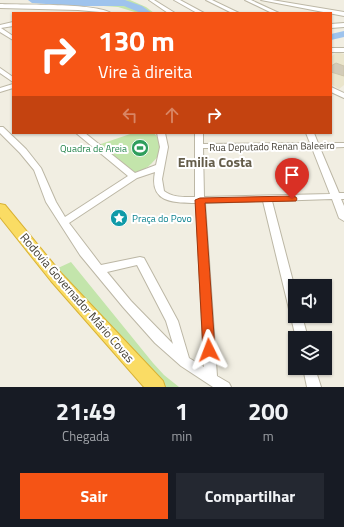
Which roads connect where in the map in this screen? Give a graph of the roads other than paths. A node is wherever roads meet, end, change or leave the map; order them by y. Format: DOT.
graph roads {
  1 [pos="151,0"];
  2 [pos="176,0"];
  3 [pos="208,0"];
  4 [pos="246,0"];
  5 [pos="263,0"];
  6 [pos="307,0"];
  7 [pos="270,1"];
  8 [pos="0,6"];
  9 [pos="307,7"];
  10 [pos="71,8"];
  11 [pos="57,12"];
  12 [pos="104,12"];
  13 [pos="170,12"];
  14 [pos="199,12"];
  15 [pos="234,12"];
  16 [pos="274,12"];
  17 [pos="344,14"];
  18 [pos="12,24"];
  19 [pos="344,25"];
  20 [pos="332,26"];
  21 [pos="0,28"];
  22 [pos="12,37"];
  23 [pos="332,50"];
  24 [pos="344,50"];
  25 [pos="0,70"];
  26 [pos="12,79"];
  27 [pos="12,86"];
  28 [pos="0,90"];
  29 [pos="332,90"];
  30 [pos="344,96"];
  31 [pos="0,129"];
  32 [pos="81,134"];
  33 [pos="161,134"];
  34 [pos="199,134"];
  35 [pos="310,134"];
  36 [pos="315,145"];
  37 [pos="344,145"];
  38 [pos="200,146"];
  39 [pos="160,167"];
  40 [pos="134,176"];
  41 [pos="340,197"];
  42 [pos="200,200"];
  43 [pos="267,200"];
  44 [pos="0,208"];
  45 [pos="344,218"];
  46 [pos="63,222"];
  47 [pos="98,270"];
  48 [pos="288,283"];
  49 [pos="185,362"];
  50 [pos="311,375"];
  51 [pos="211,379"];
  52 [pos="156,387"];
  53 [pos="224,387"];
  54 [pos="314,387"];
  1 -- 13 [label="street"];
  2 -- 14 [label="street"];
  3 -- 15 [label="street"];
  4 -- 16 [label="street"];
  5 -- 7 [label="street"];
  6 -- 9 [label="street"];
  7 -- 9 [label="street"];
  8 -- 10 [label="street"];
  9 -- 17 [label="street"];
  10 -- 11 [label="street"];
  10 -- 12 [label="street"];
  18 -- 21 [label="street"];
  19 -- 20 [label="street"];
  21 -- 22 [label="street"];
  23 -- 24 [label="street"];
  25 -- 26 [label="street"];
  27 -- 28 [label="street"];
  29 -- 30 [label="street"];
  31 -- 46 [label="street"];
  32 -- 40 [label="street"];
  33 -- 39 [label="street"];
  34 -- 38 [label="street"];
  35 -- 36 [label="street"];
  36 -- 37 [label="street, Rua Deputado Renan Baleeiro"];
  36 -- 38 [label="street, Rua Deputado Renan Baleeiro"];
  36 -- 41 [label="street"];
  38 -- 42 [label="street"];
  39 -- 40 [label="street"];
  39 -- 42 [label="street"];
  40 -- 46 [label="street"];
  41 -- 43 [label="street"];
  41 -- 45 [label="street"];
  42 -- 43 [label="street"];
  42 -- 51 [label="street"];
  43 -- 48 [label="street"];
  44 -- 52 [label="highway, Rodovia Governador Mário Covas"];
  46 -- 47 [label="street"];
  47 -- 49 [label="street"];
  47 -- 49 [label="street"];
  49 -- 51 [label="street"];
  50 -- 54 [label="street"];
  51 -- 53 [label="street"];
}
